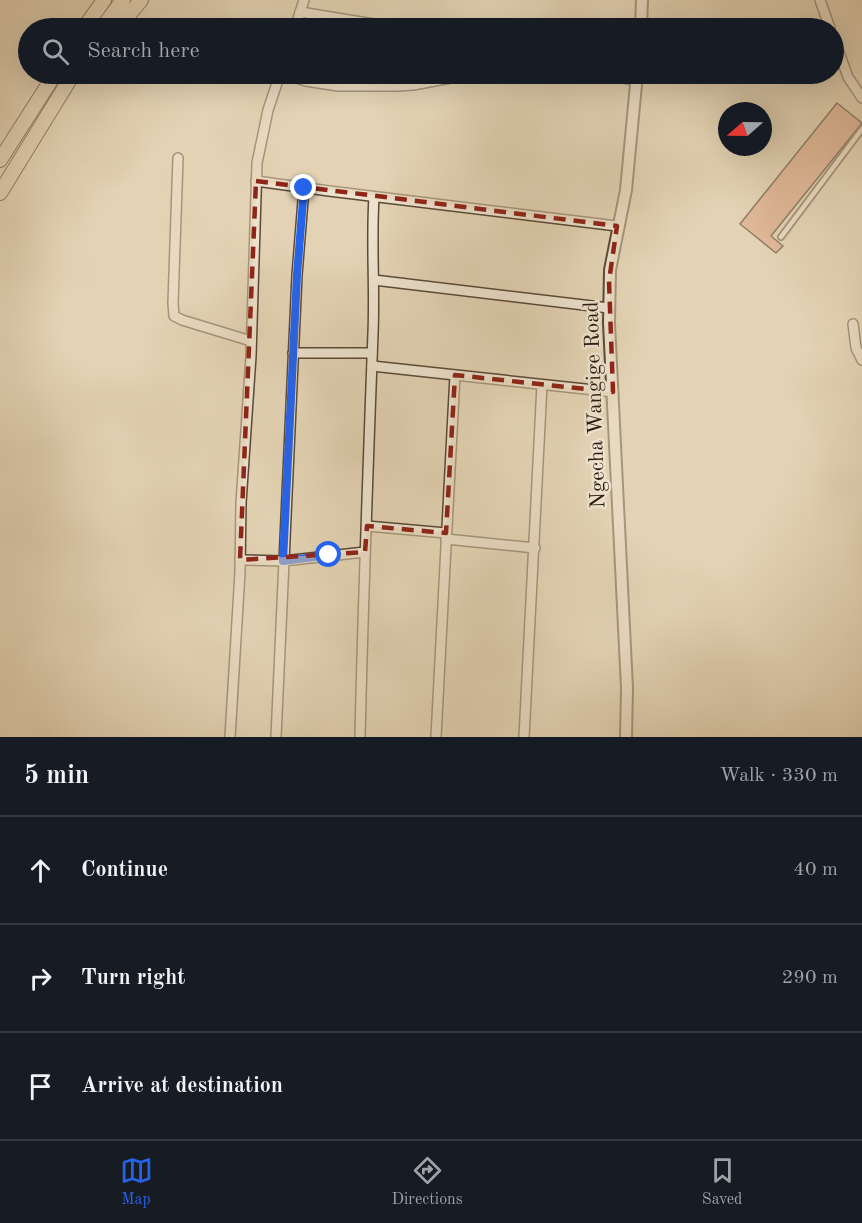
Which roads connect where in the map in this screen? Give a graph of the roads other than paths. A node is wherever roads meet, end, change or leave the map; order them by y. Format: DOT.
graph roads {
  1 [pos="93,0"];
  2 [pos="104,0"];
  3 [pos="123,0"];
  4 [pos="141,0"];
  5 [pos="304,0"];
  6 [pos="642,0"];
  7 [pos="820,0"];
  8 [pos="300,12"];
  9 [pos="81,18"];
  10 [pos="91,18"];
  11 [pos="110,18"];
  12 [pos="126,18"];
  13 [pos="298,18"];
  14 [pos="337,18"];
  15 [pos="641,18"];
  16 [pos="826,18"];
  17 [pos="844,65"];
  18 [pos="43,84"];
  19 [pos="48,84"];
  20 [pos="67,84"];
  21 [pos="75,84"];
  22 [pos="278,84"];
  23 [pos="325,84"];
  24 [pos="418,84"];
  25 [pos="636,84"];
  26 [pos="862,98"];
  27 [pos="22,123"];
  28 [pos="862,129"];
  29 [pos="37,133"];
  30 [pos="178,158"];
  31 [pos="0,160"];
  32 [pos="256,181"];
  33 [pos="304,188"];
  34 [pos="0,193"];
  35 [pos="374,197"];
  36 [pos="617,226"];
  37 [pos="781,237"];
  38 [pos="374,280"];
  39 [pos="609,308"];
  40 [pos="853,324"];
  41 [pos="251,341"];
  42 [pos="293,353"];
  43 [pos="372,353"];
  44 [pos="862,360"];
  45 [pos="372,366"];
  46 [pos="455,375"];
  47 [pos="542,385"];
  48 [pos="613,392"];
  49 [pos="366,526"];
  50 [pos="446,536"];
  51 [pos="535,548"];
  52 [pos="365,552"];
  53 [pos="240,560"];
  54 [pos="283,561"];
  55 [pos="230,737"];
  56 [pos="276,737"];
  57 [pos="360,737"];
  58 [pos="436,737"];
  59 [pos="524,737"];
  60 [pos="626,737"];
  1 -- 9 [label="main road"];
  2 -- 10 [label="main road"];
  3 -- 11 [label="main road"];
  4 -- 12 [label="main road"];
  5 -- 8 [label="street"];
  6 -- 15 [label="street"];
  7 -- 16 [label="street"];
  8 -- 13 [label="street"];
  8 -- 14 [label="street"];
  17 -- 26 [label="street"];
  18 -- 27 [label="main road"];
  19 -- 27 [label="main road"];
  20 -- 29 [label="main road"];
  21 -- 29 [label="main road"];
  22 -- 32 [label="street"];
  23 -- 24 [label="street"];
  25 -- 36 [label="street, Ngecha Wangige Road"];
  27 -- 31 [label="main road"];
  28 -- 37 [label="lane"];
  29 -- 34 [label="main road"];
  30 -- 41 [label="street"];
  32 -- 33 [label="street"];
  32 -- 41 [label="street"];
  33 -- 35 [label="street"];
  33 -- 42 [label="street"];
  35 -- 36 [label="street"];
  35 -- 38 [label="street"];
  36 -- 39 [label="street, Ngecha Wangige Road"];
  38 -- 39 [label="street"];
  38 -- 43 [label="street"];
  39 -- 48 [label="street, Ngecha Wangige Road"];
  40 -- 44 [label="street"];
  41 -- 53 [label="street"];
  42 -- 43 [label="street"];
  42 -- 54 [label="street"];
  43 -- 45 [label="street"];
  45 -- 46 [label="street"];
  45 -- 49 [label="street"];
  46 -- 47 [label="street"];
  46 -- 50 [label="street"];
  47 -- 48 [label="street"];
  47 -- 51 [label="street"];
  48 -- 60 [label="street, Ngecha Wangige Road"];
  49 -- 50 [label="street"];
  49 -- 52 [label="street"];
  50 -- 51 [label="street"];
  50 -- 58 [label="street"];
  51 -- 59 [label="street"];
  52 -- 54 [label="street"];
  52 -- 57 [label="street"];
  53 -- 54 [label="street"];
  53 -- 55 [label="street"];
  54 -- 56 [label="street"];
}
